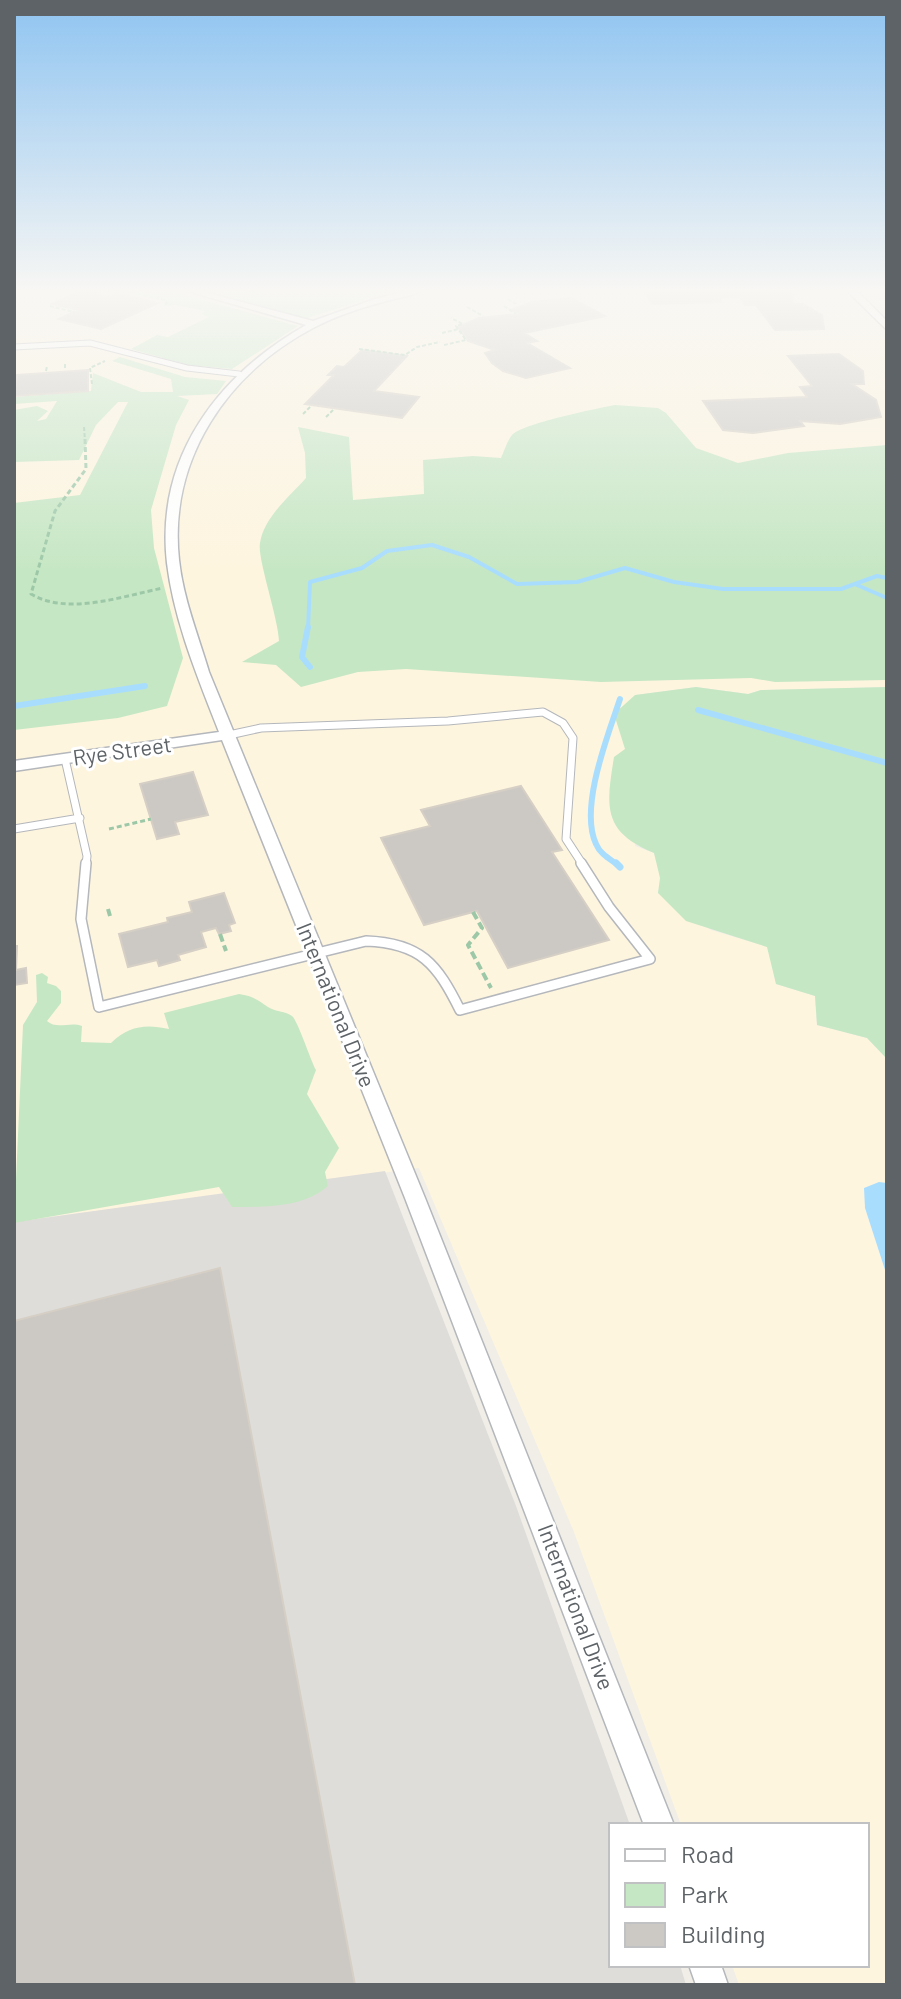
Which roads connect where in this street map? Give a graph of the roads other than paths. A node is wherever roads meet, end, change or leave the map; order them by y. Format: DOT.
graph roads {
  1 [pos="232,383"];
  2 [pos="229,735"];
  3 [pos="65,759"];
  4 [pos="14,766"];
  5 [pos="80,818"];
  6 [pos="14,829"];
  7 [pos="315,953"];
  8 [pos="658,1823"];
  1 -- 2 [label="street, International Drive"];
  2 -- 3 [label="street, Rye Street"];
  2 -- 7 [label="street, International Drive"];
  2 -- 7 [label="lane"];
  3 -- 4 [label="street, Rye Street"];
  3 -- 5 [label="lane"];
  5 -- 6 [label="lane"];
  5 -- 7 [label="lane"];
  7 -- 8 [label="street, International Drive"];
}
